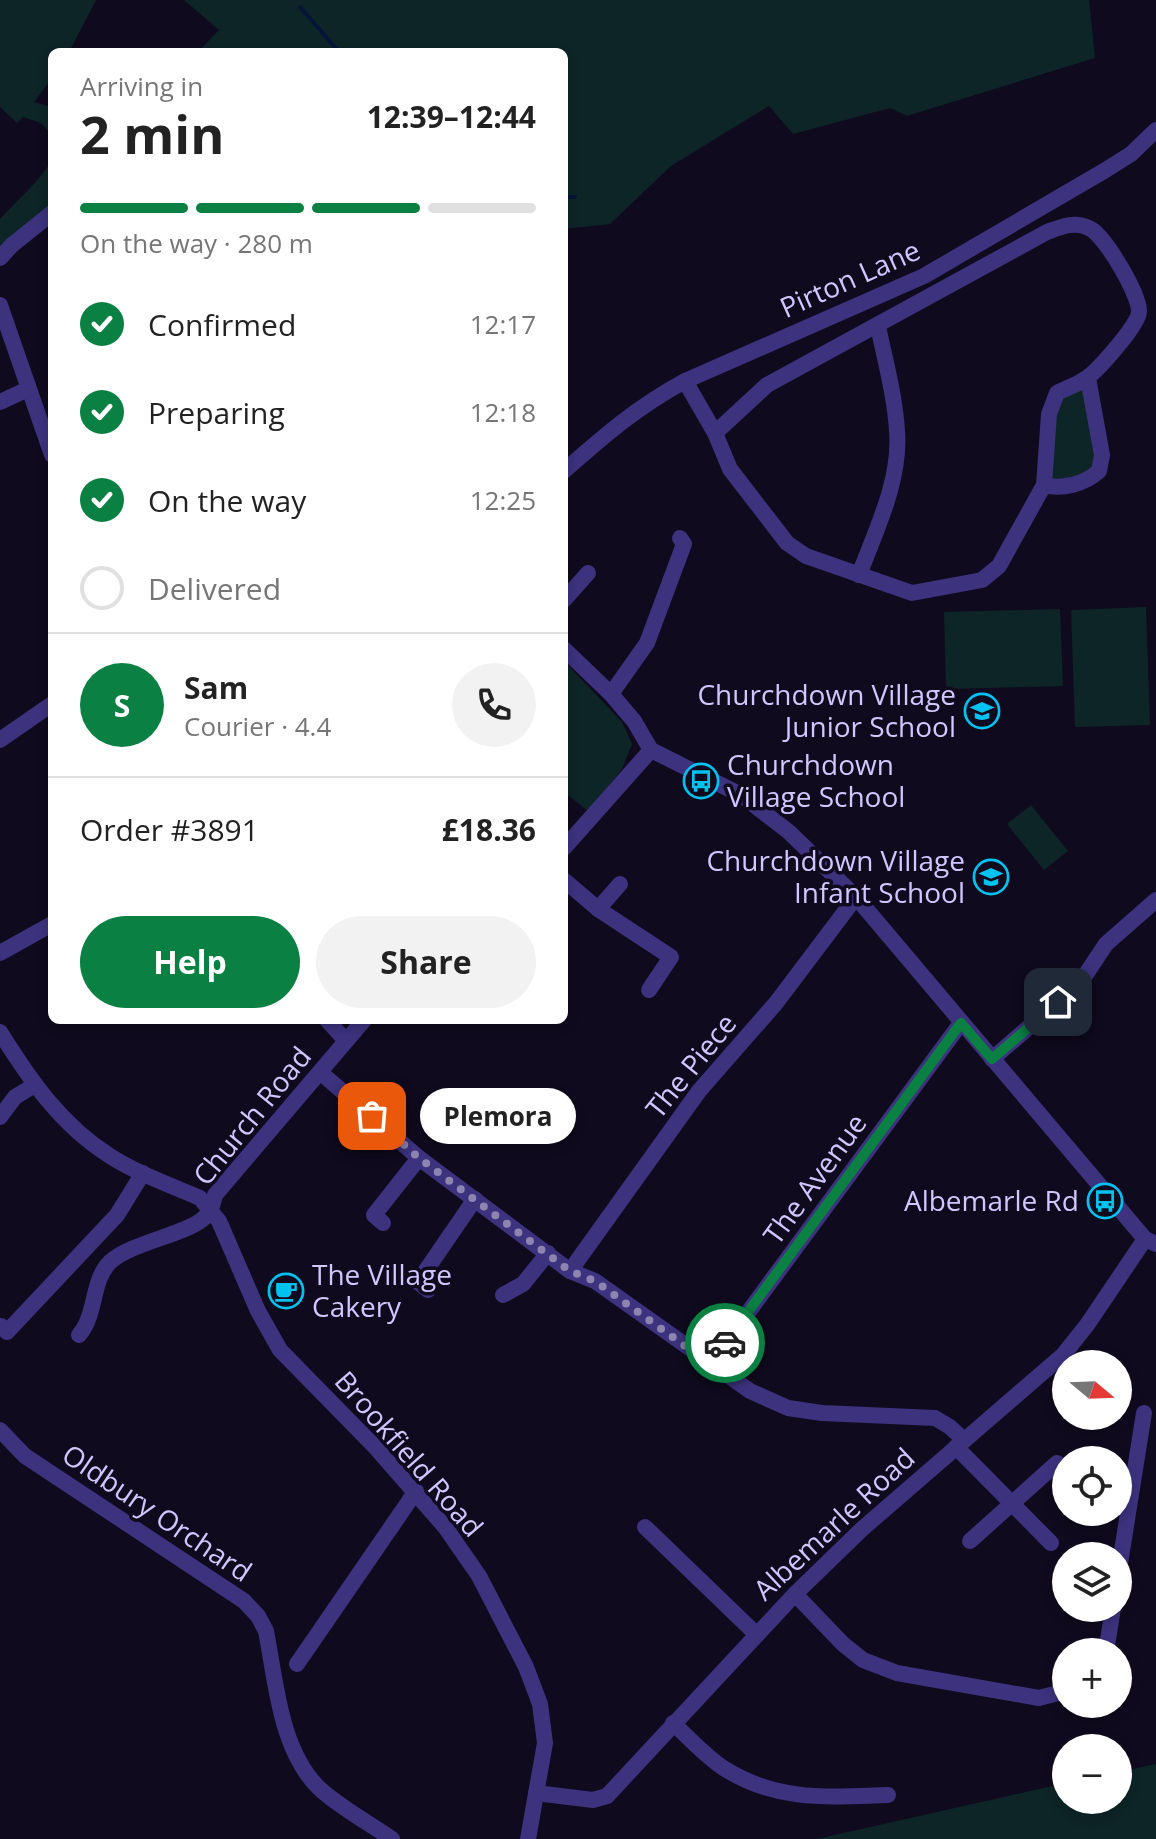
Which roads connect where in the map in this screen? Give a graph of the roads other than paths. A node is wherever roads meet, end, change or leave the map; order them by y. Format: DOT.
graph roads {
  1 [pos="1156,130"];
  2 [pos="48,216"];
  3 [pos="0,258"];
  4 [pos="0,305"];
  5 [pos="878,326"];
  6 [pos="1088,378"];
  7 [pos="685,381"];
  8 [pos="28,389"];
  9 [pos="0,402"];
  10 [pos="715,433"];
  11 [pos="48,444"];
  12 [pos="568,467"];
  13 [pos="1044,485"];
  14 [pos="687,542"];
  15 [pos="859,575"];
  16 [pos="578,576"];
  17 [pos="568,593"];
  18 [pos="568,653"];
  19 [pos="611,694"];
  20 [pos="48,707"];
  21 [pos="0,740"];
  22 [pos="651,750"];
  23 [pos="568,843"];
  24 [pos="568,883"];
  25 [pos="620,884"];
  26 [pos="1154,894"];
  27 [pos="856,897"];
  28 [pos="598,909"];
  29 [pos="48,926"];
  30 [pos="0,953"];
  31 [pos="649,990"];
  32 [pos="961,1023"];
  33 [pos="331,1024"];
  34 [pos="361,1024"];
  35 [pos="0,1032"];
  36 [pos="346,1041"];
  37 [pos="992,1059"];
  38 [pos="320,1072"];
  39 [pos="33,1086"];
  40 [pos="0,1117"];
  41 [pos="419,1158"];
  42 [pos="143,1173"];
  43 [pos="475,1199"];
  44 [pos="211,1209"];
  45 [pos="373,1215"];
  46 [pos="1150,1242"];
  47 [pos="548,1253"];
  48 [pos="570,1271"];
  49 [pos="419,1283"];
  50 [pos="503,1295"];
  51 [pos="1,1326"];
  52 [pos="89,1329"];
  53 [pos="710,1364"];
  54 [pos="1144,1413"];
  55 [pos="0,1430"];
  56 [pos="960,1443"];
  57 [pos="1052,1468"];
  58 [pos="416,1491"];
  59 [pos="1013,1505"];
  60 [pos="645,1527"];
  61 [pos="970,1541"];
  62 [pos="1123,1542"];
  63 [pos="1051,1543"];
  64 [pos="795,1594"];
  65 [pos="755,1633"];
  66 [pos="297,1664"];
  67 [pos="1052,1695"];
  68 [pos="673,1723"];
  69 [pos="536,1793"];
  70 [pos="888,1795"];
  71 [pos="392,1839"];
  72 [pos="528,1839"];
  1 -- 7 [label="street, Pirton Lane"];
  2 -- 3 [label="street"];
  4 -- 8 [label="street"];
  5 -- 6 [label="street"];
  5 -- 10 [label="street"];
  5 -- 15 [label="street"];
  6 -- 13 [label="street"];
  6 -- 13 [label="street"];
  7 -- 10 [label="street"];
  7 -- 12 [label="street, Pirton Lane"];
  8 -- 9 [label="street"];
  8 -- 11 [label="street"];
  10 -- 15 [label="street"];
  13 -- 15 [label="street"];
  14 -- 19 [label="street"];
  16 -- 17 [label="street"];
  18 -- 19 [label="street"];
  19 -- 22 [label="street"];
  20 -- 21 [label="street"];
  22 -- 23 [label="street"];
  22 -- 27 [label="street"];
  24 -- 28 [label="street"];
  25 -- 28 [label="street"];
  26 -- 37 [label="street"];
  27 -- 32 [label="street"];
  27 -- 48 [label="street, The Piece"];
  28 -- 31 [label="street"];
  29 -- 30 [label="street"];
  32 -- 37 [label="street"];
  32 -- 53 [label="street, The Avenue"];
  33 -- 36 [label="street"];
  34 -- 36 [label="street, Church Road"];
  35 -- 39 [label="street"];
  36 -- 38 [label="street, Church Road"];
  37 -- 46 [label="street"];
  38 -- 41 [label="street"];
  38 -- 44 [label="street, Church Road"];
  39 -- 40 [label="street"];
  39 -- 42 [label="street"];
  41 -- 43 [label="street"];
  41 -- 45 [label="street"];
  42 -- 44 [label="street"];
  42 -- 51 [label="street"];
  43 -- 47 [label="street"];
  43 -- 49 [label="street"];
  44 -- 52 [label="street"];
  44 -- 58 [label="street, Brookfield Road"];
  46 -- 56 [label="street, Albemarle Road"];
  47 -- 48 [label="street"];
  47 -- 50 [label="street"];
  48 -- 53 [label="street"];
  53 -- 56 [label="street"];
  54 -- 62 [label="street"];
  55 -- 71 [label="street, Oldbury Orchard"];
  56 -- 59 [label="street"];
  56 -- 64 [label="street, Albemarle Road"];
  57 -- 59 [label="street"];
  58 -- 66 [label="street"];
  58 -- 69 [label="street, Brookfield Road"];
  59 -- 61 [label="street"];
  59 -- 63 [label="street"];
  60 -- 65 [label="street"];
  64 -- 65 [label="street, Albemarle Road"];
  64 -- 67 [label="street"];
  65 -- 68 [label="street, Albemarle Road"];
  68 -- 69 [label="street, Albemarle Road"];
  68 -- 70 [label="street"];
  69 -- 72 [label="street, Brookfield Road"];
}
